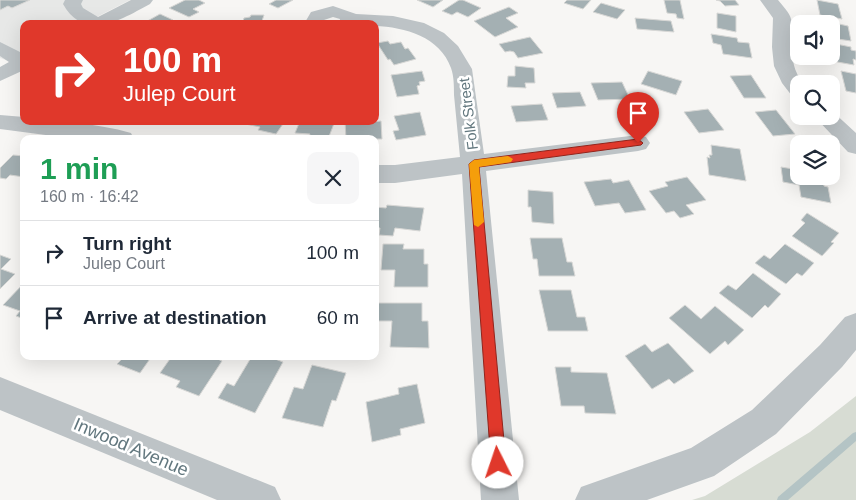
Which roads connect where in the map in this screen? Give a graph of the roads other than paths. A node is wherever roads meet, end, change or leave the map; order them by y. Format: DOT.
graph roads {
  1 [pos="74,0"];
  2 [pos="144,0"];
  3 [pos="769,0"];
  4 [pos="91,20"];
  5 [pos="105,20"];
  6 [pos="316,20"];
  7 [pos="348,20"];
  8 [pos="379,21"];
  9 [pos="0,48"];
  10 [pos="20,60"];
  11 [pos="20,64"];
  12 [pos="0,75"];
  13 [pos="790,83"];
  14 [pos="0,122"];
  15 [pos="20,124"];
  16 [pos="25,125"];
  17 [pos="834,125"];
  18 [pos="105,135"];
  19 [pos="638,143"];
  20 [pos="856,146"];
  21 [pos="474,164"];
  22 [pos="379,174"];
  23 [pos="856,327"];
  24 [pos="0,393"];
  25 [pos="262,500"];
  26 [pos="500,500"];
  27 [pos="594,500"];
  1 -- 4 [label="street"];
  2 -- 5 [label="street"];
  3 -- 13 [label="street"];
  6 -- 7 [label="street, Folk Street"];
  8 -- 21 [label="street, Folk Street"];
  9 -- 10 [label="street"];
  11 -- 12 [label="street"];
  14 -- 15 [label="street"];
  16 -- 18 [label="street"];
  17 -- 20 [label="street"];
  19 -- 21 [label="street"];
  21 -- 22 [label="street"];
  21 -- 26 [label="street, Folk Street"];
  23 -- 27 [label="street"];
  24 -- 25 [label="street, Inwood Avenue"];
}
